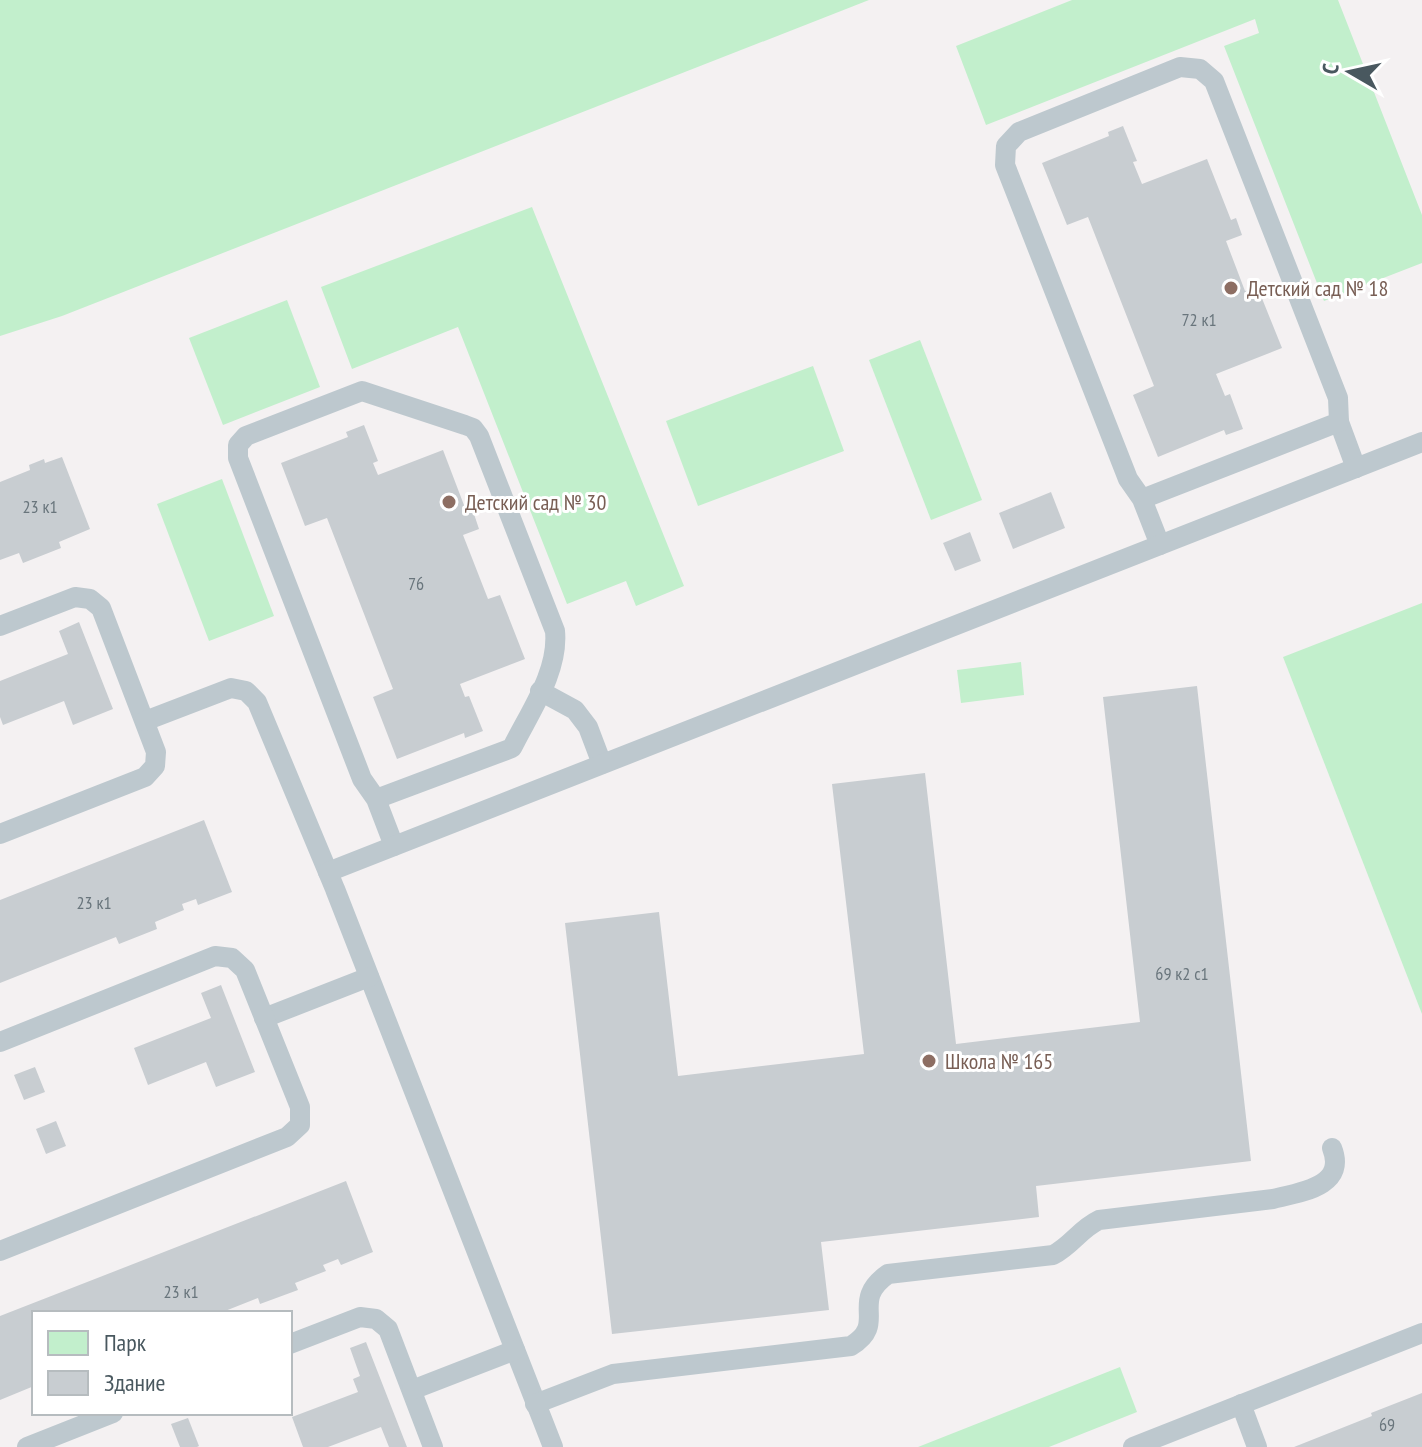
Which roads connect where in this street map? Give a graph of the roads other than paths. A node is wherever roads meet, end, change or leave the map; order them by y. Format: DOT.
graph roads {
  1 [pos="1339,422"];
  2 [pos="1422,442"];
  3 [pos="1356,468"];
  4 [pos="1142,499"];
  5 [pos="1160,545"];
  6 [pos="0,626"];
  7 [pos="540,691"];
  8 [pos="145,721"];
  9 [pos="602,764"];
  10 [pos="376,799"];
  11 [pos="0,834"];
  12 [pos="394,846"];
  13 [pos="328,872"];
  14 [pos="369,977"];
  15 [pos="264,1018"];
  16 [pos="0,1042"];
  17 [pos="1332,1148"];
  18 [pos="0,1251"];
  19 [pos="1422,1333"];
  20 [pos="292,1343"];
  21 [pos="515,1350"];
  22 [pos="412,1390"];
  23 [pos="535,1404"];
  24 [pos="1241,1404"];
  25 [pos="108,1415"];
  26 [pos="27,1447"];
  27 [pos="433,1447"];
  28 [pos="553,1447"];
  29 [pos="1133,1447"];
  30 [pos="1257,1447"];
  1 -- 3 [label="lane"];
  1 -- 4 [label="lane"];
  1 -- 4 [label="lane"];
  2 -- 3 [label="lane"];
  3 -- 5 [label="lane"];
  4 -- 5 [label="lane"];
  5 -- 9 [label="lane"];
  6 -- 8 [label="lane"];
  7 -- 9 [label="lane"];
  7 -- 10 [label="lane"];
  7 -- 10 [label="lane"];
  8 -- 11 [label="lane"];
  8 -- 13 [label="lane"];
  9 -- 12 [label="lane"];
  10 -- 12 [label="lane"];
  12 -- 13 [label="lane"];
  13 -- 14 [label="lane"];
  14 -- 15 [label="lane"];
  14 -- 21 [label="lane"];
  15 -- 16 [label="lane"];
  15 -- 18 [label="lane"];
  17 -- 23 [label="lane"];
  19 -- 24 [label="lane"];
  20 -- 22 [label="lane"];
  21 -- 22 [label="lane"];
  21 -- 23 [label="lane"];
  22 -- 27 [label="lane"];
  23 -- 28 [label="lane"];
  24 -- 29 [label="lane"];
  24 -- 30 [label="lane"];
  25 -- 26 [label="lane"];
}
